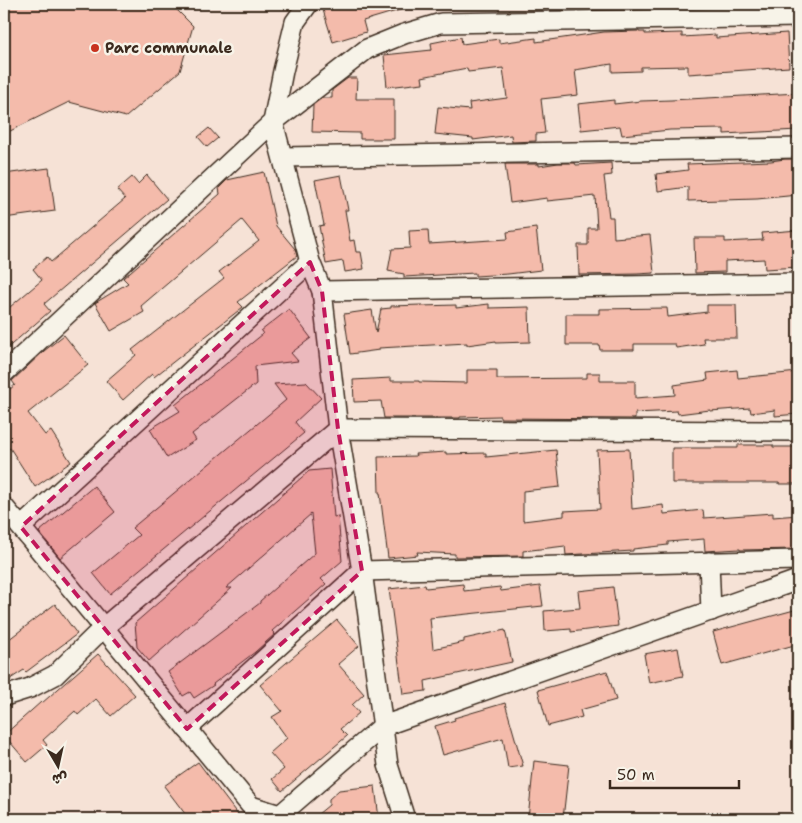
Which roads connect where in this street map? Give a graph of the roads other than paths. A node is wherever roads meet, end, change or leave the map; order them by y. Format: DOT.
graph roads {
  1 [pos="308,4"];
  2 [pos="798,17"];
  3 [pos="273,122"];
  4 [pos="798,148"];
  5 [pos="283,157"];
  6 [pos="310,262"];
  7 [pos="798,283"];
  8 [pos="322,291"];
  9 [pos="4,373"];
  10 [pos="338,429"];
  11 [pos="798,431"];
  12 [pos="4,507"];
  13 [pos="21,527"];
  14 [pos="798,560"];
  15 [pos="709,562"];
  16 [pos="362,571"];
  17 [pos="798,580"];
  18 [pos="711,611"];
  19 [pos="103,628"];
  20 [pos="4,695"];
  21 [pos="383,726"];
  22 [pos="187,729"];
  23 [pos="405,819"];
  1 -- 3 [label="street"];
  2 -- 3 [label="street"];
  3 -- 5 [label="street"];
  3 -- 9 [label="street"];
  4 -- 5 [label="street"];
  5 -- 6 [label="street"];
  6 -- 8 [label="street"];
  6 -- 13 [label="street"];
  7 -- 8 [label="street"];
  8 -- 10 [label="street"];
  10 -- 11 [label="street"];
  10 -- 16 [label="street"];
  10 -- 19 [label="street"];
  12 -- 13 [label="street"];
  13 -- 19 [label="street"];
  14 -- 15 [label="street"];
  15 -- 16 [label="street"];
  15 -- 18 [label="street"];
  16 -- 21 [label="street"];
  16 -- 22 [label="street"];
  17 -- 18 [label="street"];
  18 -- 21 [label="street"];
  19 -- 20 [label="street"];
  19 -- 22 [label="street"];
  21 -- 22 [label="street"];
  21 -- 23 [label="street"];
}
